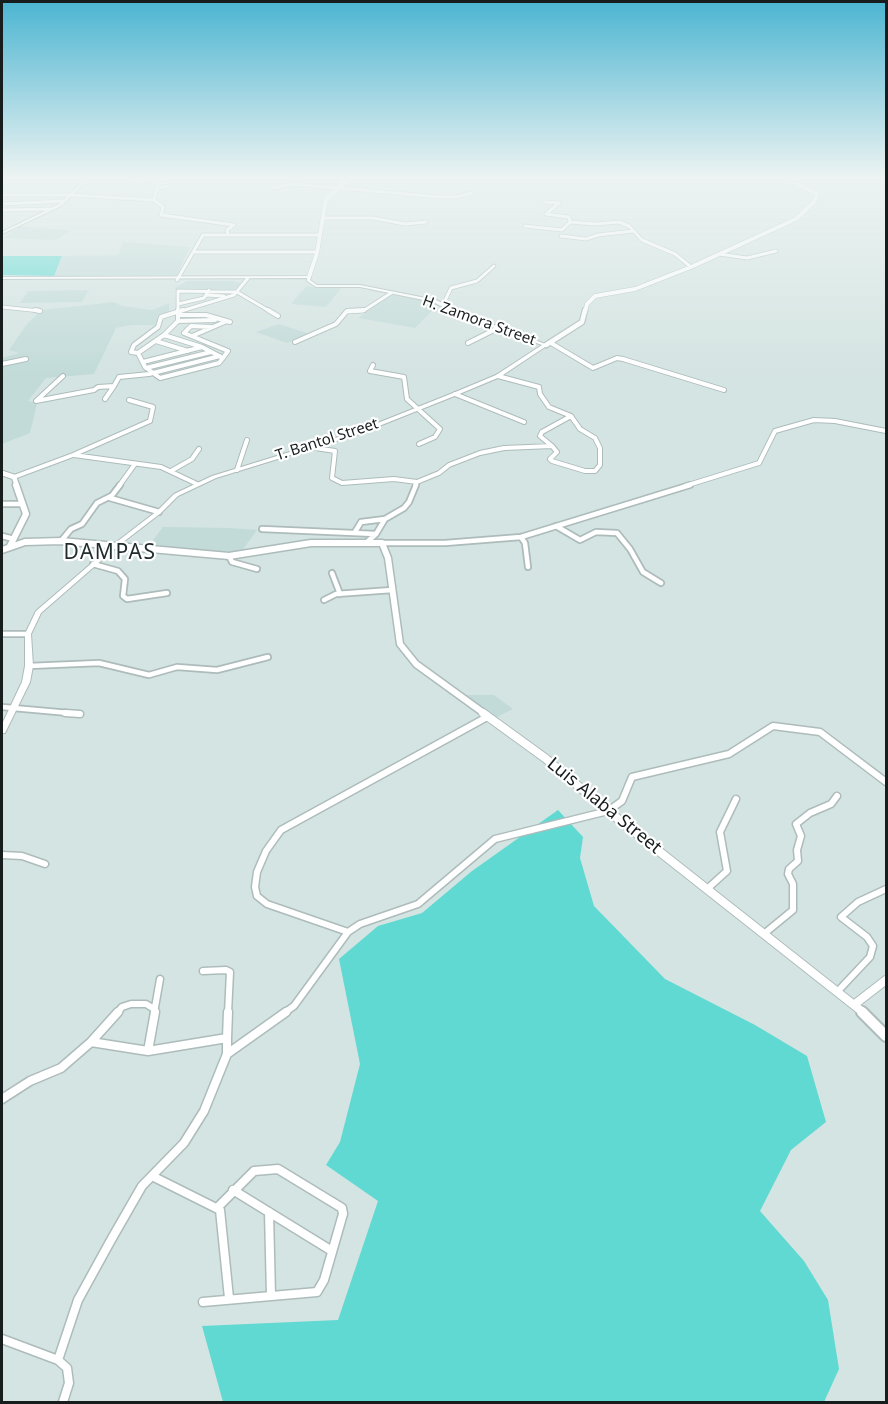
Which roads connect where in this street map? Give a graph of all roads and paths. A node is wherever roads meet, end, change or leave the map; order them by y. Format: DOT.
graph roads {
  1 [pos="198,244"];
  2 [pos="318,244"];
  3 [pos="650,244"];
  4 [pos="743,244"];
  5 [pos="776,251"];
  6 [pos="193,252"];
  7 [pos="317,252"];
  8 [pos="719,254"];
  9 [pos="494,266"];
  10 [pos="691,267"];
  11 [pos="309,278"];
  12 [pos="2,279"];
  13 [pos="178,279"];
  14 [pos="248,279"];
  15 [pos="209,291"];
  16 [pos="237,292"];
  17 [pos="390,292"];
  18 [pos="206,295"];
  19 [pos="224,296"];
  20 [pos="178,304"];
  21 [pos="443,305"];
  22 [pos="2,307"];
  23 [pos="40,311"];
  24 [pos="179,313"];
  25 [pos="278,316"];
  26 [pos="221,320"];
  27 [pos="178,321"];
  28 [pos="229,322"];
  29 [pos="211,327"];
  30 [pos="498,328"];
  31 [pos="164,336"];
  32 [pos="192,336"];
  33 [pos="182,340"];
  34 [pos="156,341"];
  35 [pos="295,342"];
  36 [pos="468,343"];
  37 [pos="548,344"];
  38 [pos="202,347"];
  39 [pos="188,351"];
  40 [pos="138,352"];
  41 [pos="211,352"];
  42 [pos="221,357"];
  43 [pos="26,359"];
  44 [pos="143,362"];
  45 [pos="2,364"];
  46 [pos="373,365"];
  47 [pos="146,368"];
  48 [pos="153,373"];
  49 [pos="63,376"];
  50 [pos="498,376"];
  51 [pos="114,386"];
  52 [pos="724,390"];
  53 [pos="455,394"];
  54 [pos="105,399"];
  55 [pos="129,400"];
  56 [pos="416,409"];
  57 [pos="571,416"];
  58 [pos="524,422"];
  59 [pos="886,431"];
  60 [pos="247,440"];
  61 [pos="419,444"];
  62 [pos="552,446"];
  63 [pos="309,447"];
  64 [pos="199,449"];
  65 [pos="73,455"];
  66 [pos="135,464"];
  67 [pos="237,470"];
  68 [pos="171,471"];
  69 [pos="2,473"];
  70 [pos="14,477"];
  71 [pos="417,482"];
  72 [pos="197,484"];
  73 [pos="111,496"];
  74 [pos="2,504"];
  75 [pos="21,504"];
  76 [pos="159,512"];
  77 [pos="385,519"];
  78 [pos="556,526"];
  79 [pos="262,529"];
  80 [pos="355,532"];
  81 [pos="376,534"];
  82 [pos="2,537"];
  83 [pos="521,537"];
  84 [pos="14,539"];
  85 [pos="61,541"];
  86 [pos="367,542"];
  87 [pos="382,543"];
  88 [pos="116,545"];
  89 [pos="10,546"];
  90 [pos="2,550"];
  91 [pos="229,556"];
  92 [pos="93,564"];
  93 [pos="528,567"];
  94 [pos="257,569"];
  95 [pos="332,573"];
  96 [pos="661,583"];
  97 [pos="392,590"];
  98 [pos="166,593"];
  99 [pos="340,594"];
  100 [pos="324,600"];
  101 [pos="2,634"];
  102 [pos="28,634"];
  103 [pos="268,657"];
  104 [pos="29,666"];
  105 [pos="2,707"];
  106 [pos="15,708"];
  107 [pos="80,714"];
  108 [pos="487,717"];
  109 [pos="2,731"];
  110 [pos="886,782"];
  111 [pos="837,796"];
  112 [pos="736,799"];
  113 [pos="608,811"];
  114 [pos="2,855"];
  115 [pos="45,864"];
  116 [pos="706,889"];
  117 [pos="886,889"];
  118 [pos="348,932"];
  119 [pos="765,933"];
  120 [pos="203,971"];
  121 [pos="160,979"];
  122 [pos="886,980"];
  123 [pos="838,991"];
  124 [pos="855,1004"];
  125 [pos="154,1009"];
  126 [pos="886,1036"];
  127 [pos="228,1038"];
  128 [pos="91,1042"];
  129 [pos="148,1051"];
  130 [pos="227,1054"];
  131 [pos="2,1099"];
  132 [pos="152,1176"];
  133 [pos="233,1190"];
  134 [pos="217,1208"];
  135 [pos="269,1212"];
  136 [pos="333,1251"];
  137 [pos="271,1296"];
  138 [pos="229,1298"];
  139 [pos="203,1302"];
  140 [pos="2,1339"];
  141 [pos="58,1360"];
  142 [pos="63,1402"];
  1 -- 6 [label="street"];
  2 -- 7 [label="street"];
  3 -- 10 [label="street"];
  4 -- 8 [label="street"];
  5 -- 8 [label="street"];
  6 -- 7 [label="street"];
  6 -- 13 [label="street"];
  7 -- 11 [label="street"];
  8 -- 10 [label="street"];
  9 -- 21 [label="street"];
  10 -- 37 [label="street"];
  11 -- 14 [label="main road, H. Zamora Street"];
  11 -- 17 [label="main road, H. Zamora Street"];
  12 -- 13 [label="main road, H. Zamora Street"];
  13 -- 14 [label="main road, H. Zamora Street"];
  14 -- 16 [label="street"];
  15 -- 16 [label="street"];
  15 -- 18 [label="street"];
  15 -- 20 [label="street"];
  16 -- 24 [label="street"];
  16 -- 25 [label="street"];
  17 -- 21 [label="main road, H. Zamora Street"];
  17 -- 35 [label="street"];
  18 -- 19 [label="street"];
  18 -- 20 [label="street"];
  20 -- 24 [label="street"];
  21 -- 30 [label="main road, H. Zamora Street"];
  22 -- 23 [label="street"];
  24 -- 26 [label="street"];
  24 -- 27 [label="street"];
  24 -- 40 [label="street"];
  26 -- 27 [label="street"];
  26 -- 28 [label="street"];
  27 -- 31 [label="street"];
  28 -- 29 [label="street"];
  29 -- 32 [label="street"];
  29 -- 32 [label="street"];
  30 -- 36 [label="street"];
  30 -- 37 [label="main road, H. Zamora Street"];
  31 -- 33 [label="street"];
  31 -- 34 [label="street"];
  32 -- 33 [label="street"];
  32 -- 42 [label="street"];
  33 -- 38 [label="street"];
  34 -- 39 [label="street"];
  34 -- 40 [label="street"];
  37 -- 50 [label="main road, T. Bantol Street"];
  37 -- 52 [label="street"];
  38 -- 39 [label="street"];
  38 -- 41 [label="street"];
  39 -- 44 [label="street"];
  40 -- 44 [label="street"];
  41 -- 42 [label="street"];
  41 -- 47 [label="street"];
  42 -- 48 [label="street"];
  43 -- 45 [label="street"];
  44 -- 47 [label="street"];
  46 -- 56 [label="street"];
  47 -- 48 [label="street"];
  48 -- 51 [label="street"];
  49 -- 51 [label="street"];
  50 -- 53 [label="main road, T. Bantol Street"];
  50 -- 57 [label="street"];
  51 -- 54 [label="street"];
  53 -- 56 [label="main road, T. Bantol Street"];
  53 -- 58 [label="street"];
  55 -- 65 [label="street"];
  56 -- 61 [label="street"];
  56 -- 63 [label="main road, T. Bantol Street"];
  57 -- 62 [label="street"];
  57 -- 62 [label="street"];
  59 -- 78 [label="street"];
  60 -- 67 [label="street"];
  62 -- 71 [label="street"];
  63 -- 67 [label="main road, T. Bantol Street"];
  63 -- 71 [label="street"];
  64 -- 68 [label="street"];
  65 -- 66 [label="street"];
  65 -- 70 [label="street"];
  66 -- 68 [label="street"];
  66 -- 73 [label="street"];
  67 -- 72 [label="main road, T. Bantol Street"];
  68 -- 72 [label="street"];
  69 -- 70 [label="street"];
  70 -- 75 [label="street"];
  71 -- 77 [label="street"];
  72 -- 76 [label="main road, T. Bantol Street"];
  73 -- 76 [label="street"];
  73 -- 85 [label="street"];
  74 -- 75 [label="street"];
  75 -- 84 [label="street"];
  76 -- 88 [label="main road, T. Bantol Street"];
  77 -- 80 [label="street"];
  77 -- 81 [label="street"];
  78 -- 83 [label="street"];
  78 -- 96 [label="street"];
  79 -- 80 [label="street"];
  80 -- 81 [label="street"];
  81 -- 86 [label="street"];
  82 -- 84 [label="street"];
  83 -- 87 [label="street"];
  83 -- 93 [label="street"];
  84 -- 89 [label="street"];
  85 -- 88 [label="street"];
  85 -- 89 [label="street"];
  86 -- 87 [label="street"];
  86 -- 91 [label="street"];
  87 -- 97 [label="street, Luis Alaba Street"];
  88 -- 91 [label="street"];
  88 -- 92 [label="main road, T. Bantol Street"];
  89 -- 90 [label="street"];
  91 -- 94 [label="street"];
  92 -- 98 [label="street"];
  92 -- 102 [label="main road, T. Bantol Street"];
  95 -- 99 [label="street"];
  97 -- 99 [label="street"];
  97 -- 108 [label="street, Luis Alaba Street"];
  99 -- 100 [label="street"];
  101 -- 102 [label="street"];
  102 -- 104 [label="main road"];
  103 -- 104 [label="street"];
  104 -- 106 [label="main road"];
  105 -- 106 [label="street"];
  106 -- 107 [label="street"];
  106 -- 109 [label="main road"];
  108 -- 113 [label="street, Luis Alaba Street"];
  108 -- 118 [label="street"];
  110 -- 113 [label="street"];
  111 -- 119 [label="street"];
  112 -- 116 [label="street"];
  113 -- 116 [label="street, Luis Alaba Street"];
  113 -- 118 [label="street"];
  114 -- 115 [label="street"];
  116 -- 119 [label="street, Luis Alaba Street"];
  117 -- 123 [label="street"];
  118 -- 130 [label="street"];
  119 -- 123 [label="street, Luis Alaba Street"];
  120 -- 127 [label="street"];
  121 -- 125 [label="street"];
  122 -- 124 [label="street"];
  123 -- 124 [label="street, Luis Alaba Street"];
  124 -- 126 [label="street, Luis Alaba Street"];
  125 -- 128 [label="street"];
  125 -- 129 [label="street"];
  127 -- 129 [label="street"];
  127 -- 130 [label="street"];
  128 -- 129 [label="street"];
  128 -- 131 [label="street"];
  130 -- 132 [label="street"];
  132 -- 134 [label="street"];
  132 -- 141 [label="street"];
  133 -- 134 [label="street"];
  133 -- 135 [label="street"];
  133 -- 136 [label="street"];
  134 -- 138 [label="street"];
  135 -- 136 [label="street"];
  135 -- 137 [label="street"];
  136 -- 137 [label="street"];
  137 -- 138 [label="street"];
  138 -- 139 [label="street"];
  140 -- 141 [label="street"];
  141 -- 142 [label="street"];
}
